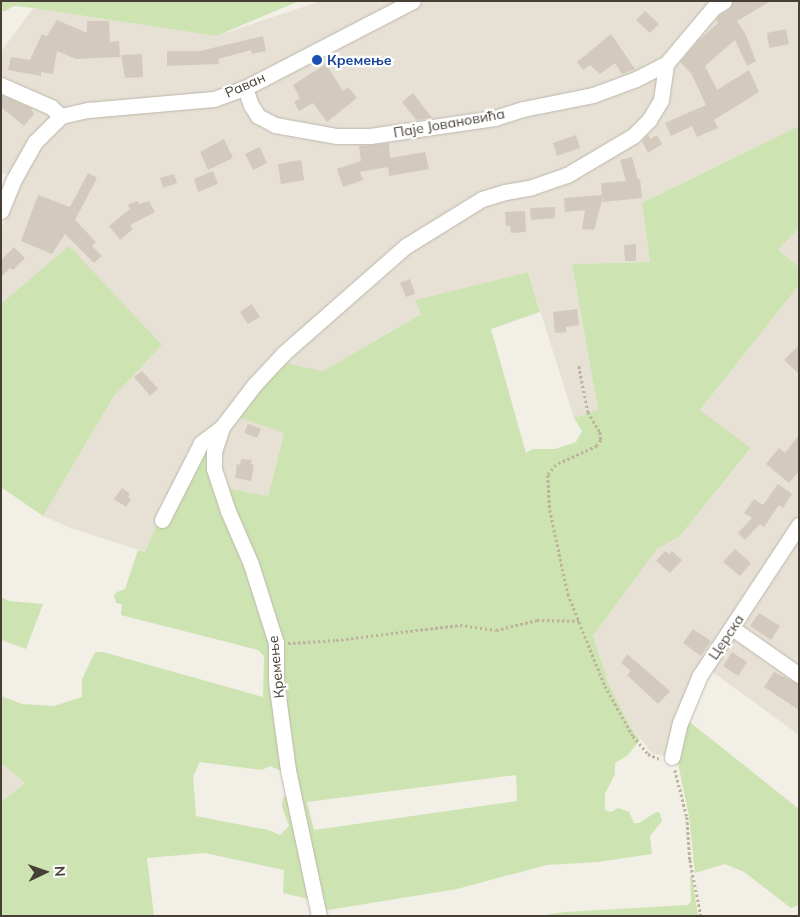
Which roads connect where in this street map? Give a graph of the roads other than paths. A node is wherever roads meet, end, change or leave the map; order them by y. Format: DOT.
graph roads {
  1 [pos="413,1"];
  2 [pos="724,1"];
  3 [pos="666,64"];
  4 [pos="1,85"];
  5 [pos="245,88"];
  6 [pos="61,116"];
  7 [pos="1,211"];
  8 [pos="222,427"];
  9 [pos="162,520"];
  10 [pos="799,525"];
  11 [pos="732,628"];
  12 [pos="799,674"];
  13 [pos="672,757"];
  14 [pos="319,916"];
  1 -- 5 [label="street, Раван"];
  2 -- 3 [label="street"];
  3 -- 5 [label="street, Паје Јовановића"];
  3 -- 8 [label="street, Кремење"];
  4 -- 6 [label="street"];
  5 -- 6 [label="street, Раван"];
  6 -- 7 [label="street"];
  8 -- 9 [label="street, Кремење"];
  8 -- 14 [label="street, Кремење"];
  10 -- 11 [label="street, Церска"];
  11 -- 12 [label="street"];
  11 -- 13 [label="street, Церска"];
}
